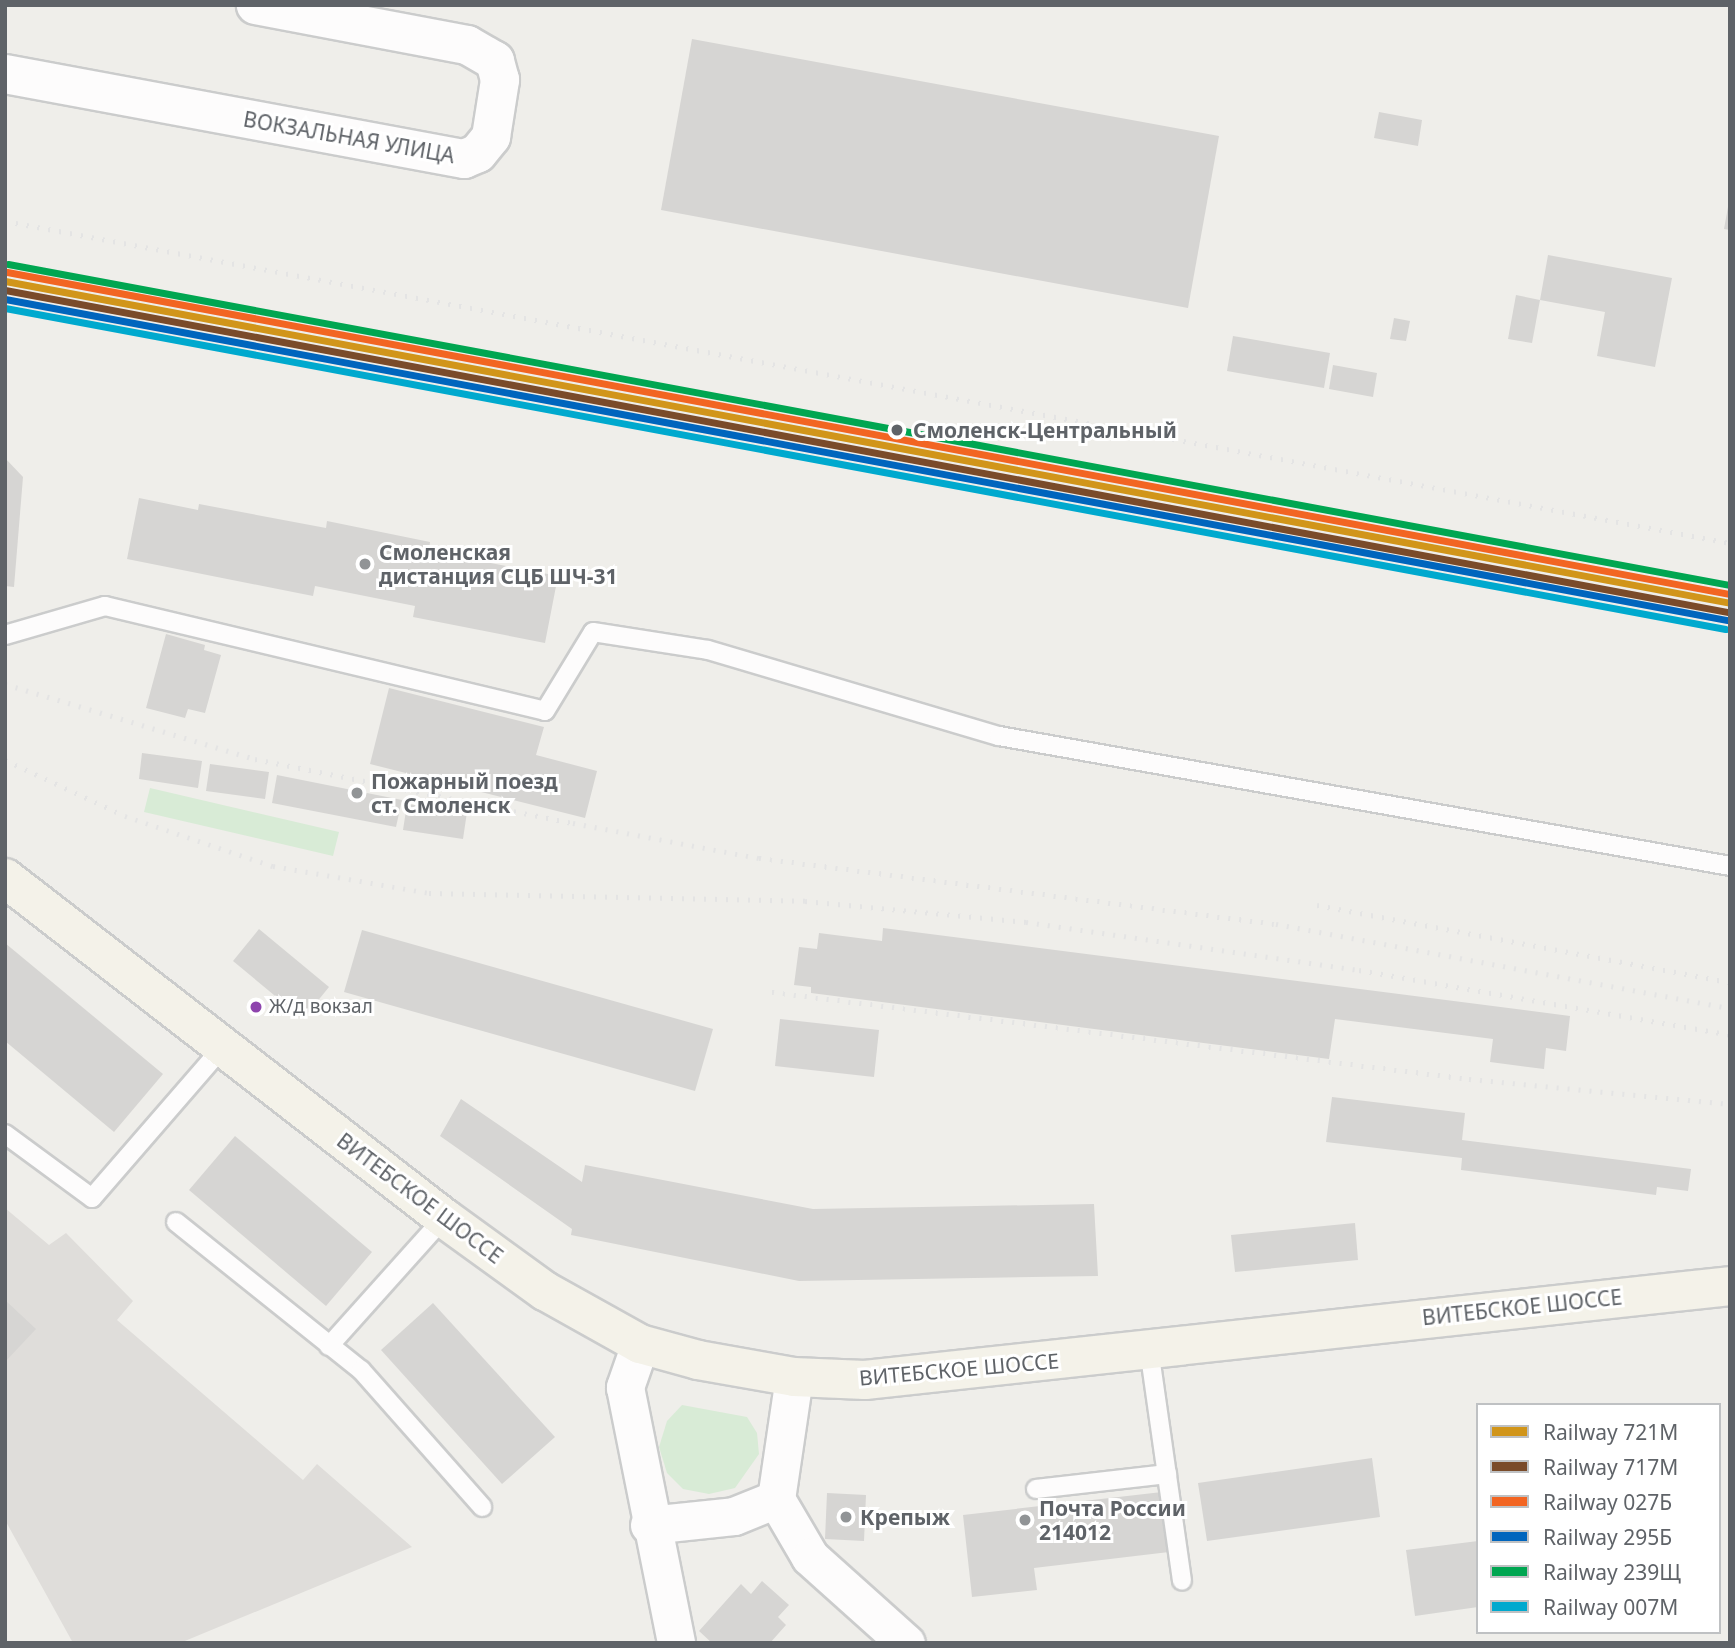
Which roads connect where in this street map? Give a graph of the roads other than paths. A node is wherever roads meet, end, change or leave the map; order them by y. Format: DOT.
graph roads {
  1 [pos="256,5"];
  2 [pos="5,74"];
  3 [pos="5,635"];
  4 [pos="1730,866"];
  5 [pos="5,878"];
  6 [pos="223,1047"];
  7 [pos="5,1134"];
  8 [pos="444,1218"];
  9 [pos="176,1223"];
  10 [pos="1730,1286"];
  11 [pos="640,1344"];
  12 [pos="329,1346"];
  13 [pos="1149,1349"];
  14 [pos="794,1377"];
  15 [pos="1167,1474"];
  16 [pos="1036,1489"];
  17 [pos="776,1499"];
  18 [pos="482,1507"];
  19 [pos="649,1525"];
  20 [pos="1182,1581"];
  21 [pos="676,1643"];
  22 [pos="906,1643"];
  1 -- 2 [label="main road, ВОКЗАЛЬНАЯ УЛИЦА"];
  3 -- 4 [label="lane"];
  5 -- 6 [label="main road, ВИТЕБСКОЕ ШОССЕ"];
  6 -- 7 [label="lane"];
  6 -- 8 [label="main road, ВИТЕБСКОЕ ШОССЕ"];
  8 -- 11 [label="main road, ВИТЕБСКОЕ ШОССЕ"];
  8 -- 12 [label="lane"];
  9 -- 12 [label="lane"];
  10 -- 13 [label="main road, ВИТЕБСКОЕ ШОССЕ"];
  11 -- 14 [label="main road, ВИТЕБСКОЕ ШОССЕ"];
  11 -- 19 [label="street"];
  12 -- 18 [label="lane"];
  13 -- 14 [label="main road, ВИТЕБСКОЕ ШОССЕ"];
  13 -- 15 [label="lane"];
  14 -- 17 [label="street"];
  15 -- 16 [label="lane"];
  15 -- 20 [label="lane"];
  17 -- 19 [label="street"];
  17 -- 22 [label="street"];
  19 -- 21 [label="street"];
}
